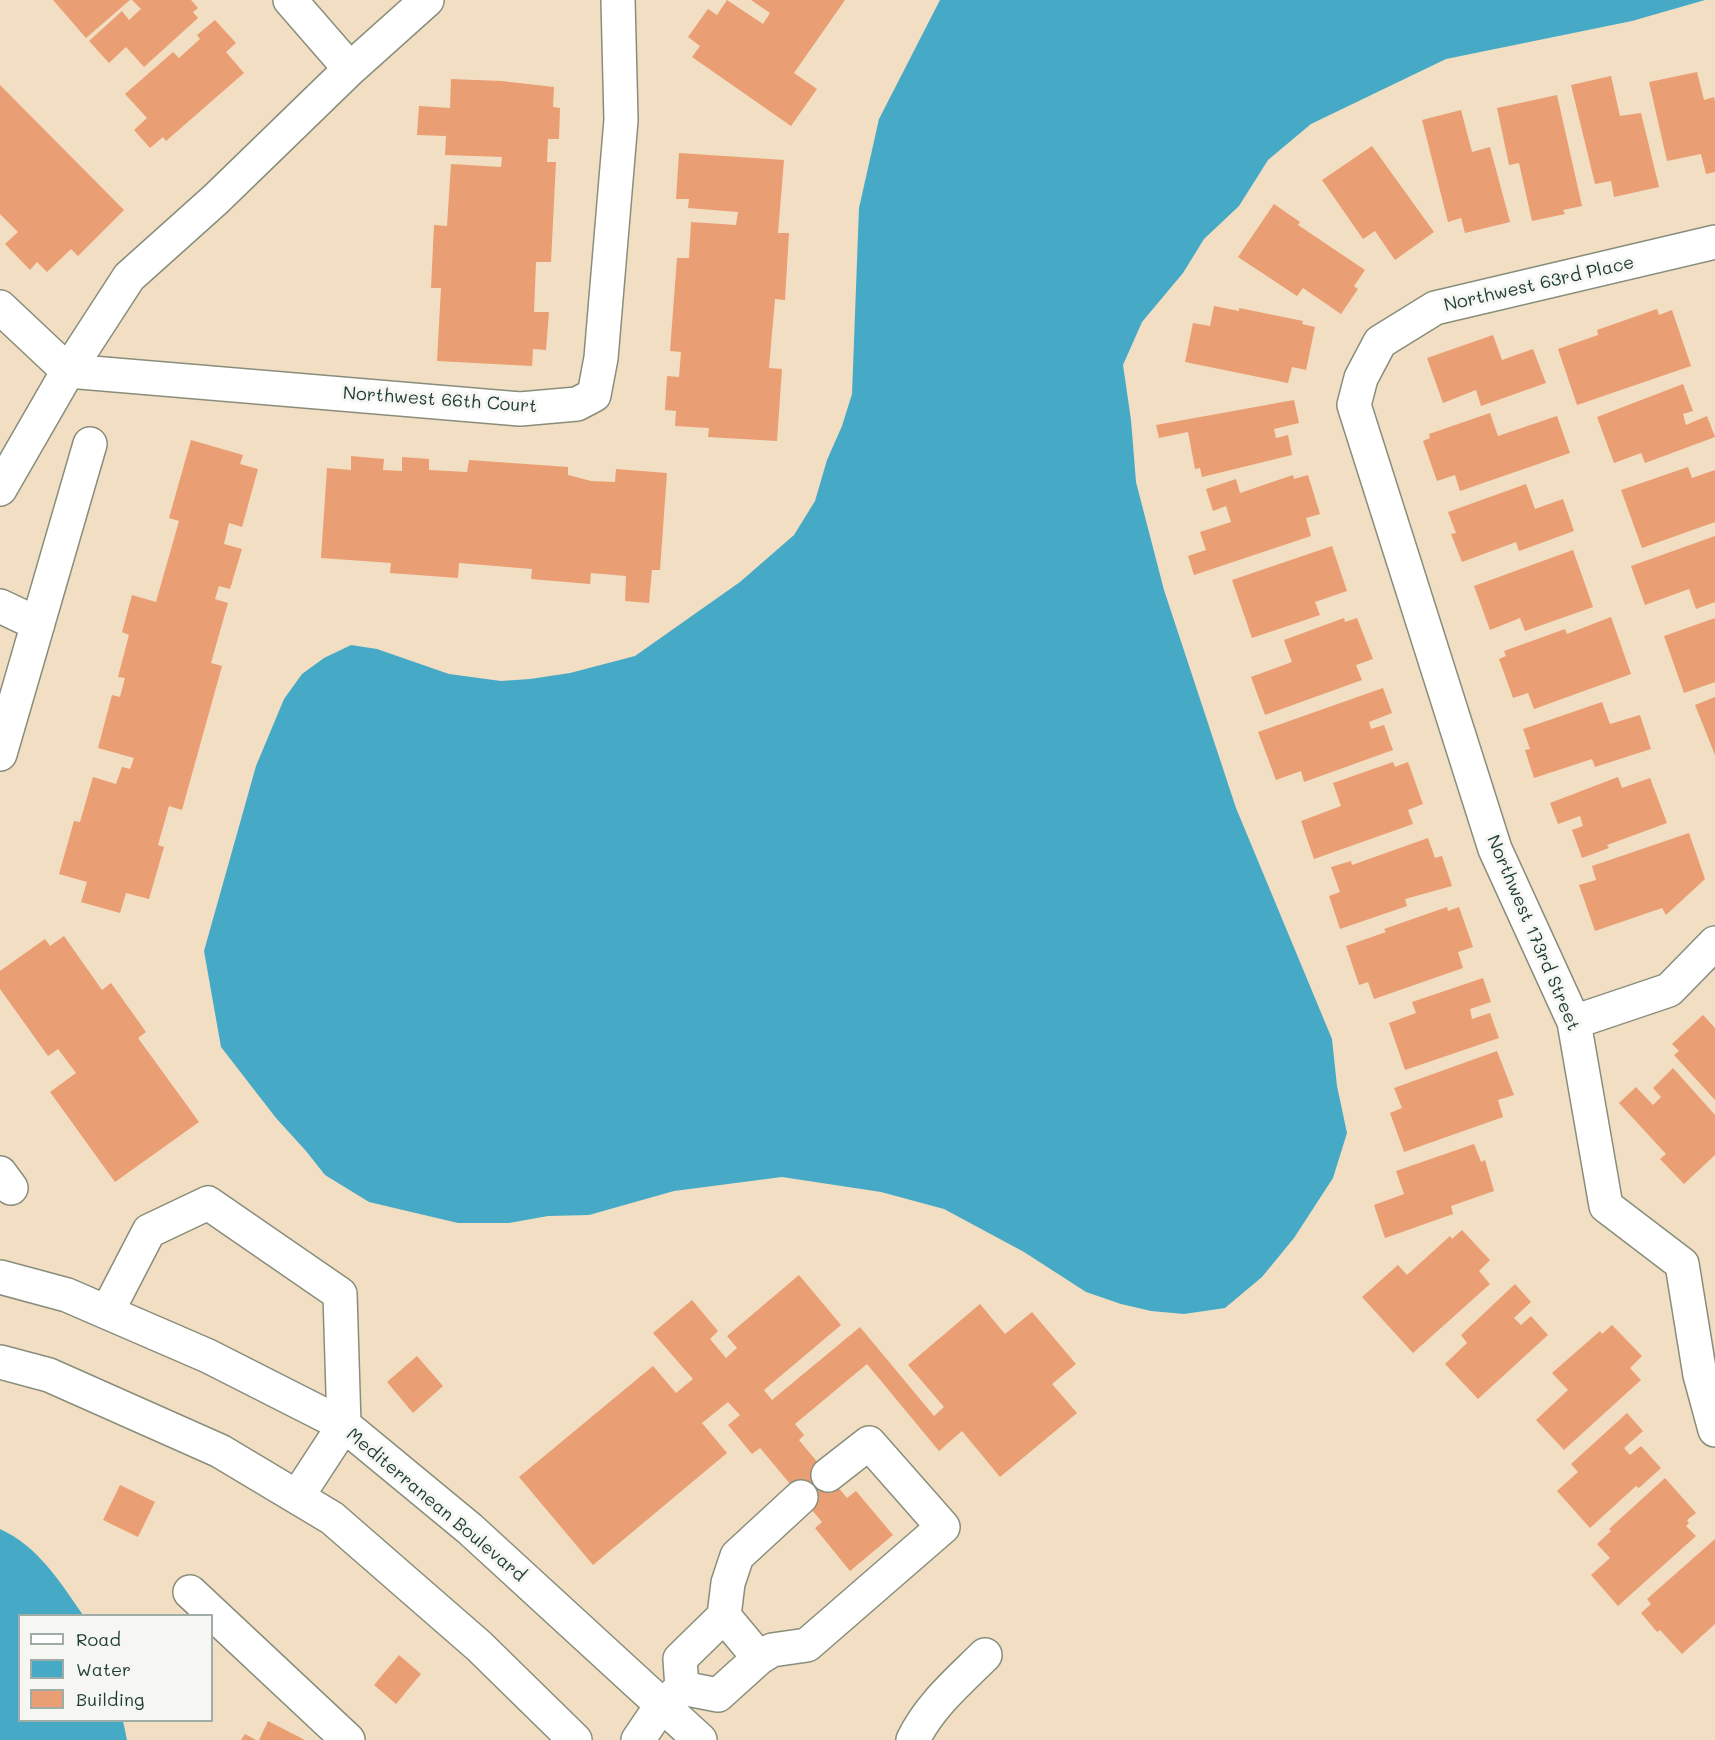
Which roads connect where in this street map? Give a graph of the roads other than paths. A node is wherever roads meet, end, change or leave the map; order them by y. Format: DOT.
graph roads {
  1 [pos="290,0"];
  2 [pos="427,0"];
  3 [pos="618,0"];
  4 [pos="350,69"];
  5 [pos="1714,246"];
  6 [pos="0,307"];
  7 [pos="68,371"];
  8 [pos="1360,378"];
  9 [pos="90,444"];
  10 [pos="0,489"];
  11 [pos="0,606"];
  12 [pos="38,624"];
  13 [pos="0,754"];
  14 [pos="1715,943"];
  15 [pos="1575,1022"];
  16 [pos="0,1277"];
  17 [pos="107,1312"];
  18 [pos="0,1362"];
  19 [pos="344,1425"];
  20 [pos="1715,1430"];
  21 [pos="828,1475"];
  22 [pos="297,1497"];
  23 [pos="801,1497"];
  24 [pos="190,1592"];
  25 [pos="724,1616"];
  26 [pos="985,1655"];
  27 [pos="759,1658"];
  28 [pos="671,1697"];
  29 [pos="348,1740"];
  30 [pos="575,1740"];
  31 [pos="638,1740"];
  32 [pos="700,1740"];
  33 [pos="914,1740"];
  1 -- 4 [label="street"];
  2 -- 4 [label="street"];
  3 -- 7 [label="street, Northwest 66th Court"];
  4 -- 7 [label="street"];
  5 -- 8 [label="street, Northwest 63rd Place"];
  6 -- 7 [label="street"];
  7 -- 10 [label="street"];
  8 -- 15 [label="street, Northwest 173rd Street"];
  9 -- 12 [label="street"];
  11 -- 12 [label="street"];
  12 -- 13 [label="street"];
  14 -- 15 [label="street"];
  15 -- 20 [label="street, Northwest 173rd Street"];
  16 -- 17 [label="street, Mediterranean Boulevard"];
  17 -- 19 [label="street, Mediterranean Boulevard"];
  17 -- 19 [label="street"];
  18 -- 22 [label="street"];
  19 -- 22 [label="street"];
  19 -- 28 [label="street, Mediterranean Boulevard"];
  21 -- 27 [label="street"];
  22 -- 30 [label="street"];
  23 -- 25 [label="street"];
  24 -- 29 [label="street"];
  25 -- 27 [label="street"];
  25 -- 28 [label="street"];
  26 -- 33 [label="street"];
  27 -- 28 [label="street"];
  28 -- 31 [label="street"];
  28 -- 32 [label="street, Mediterranean Boulevard"];
}
